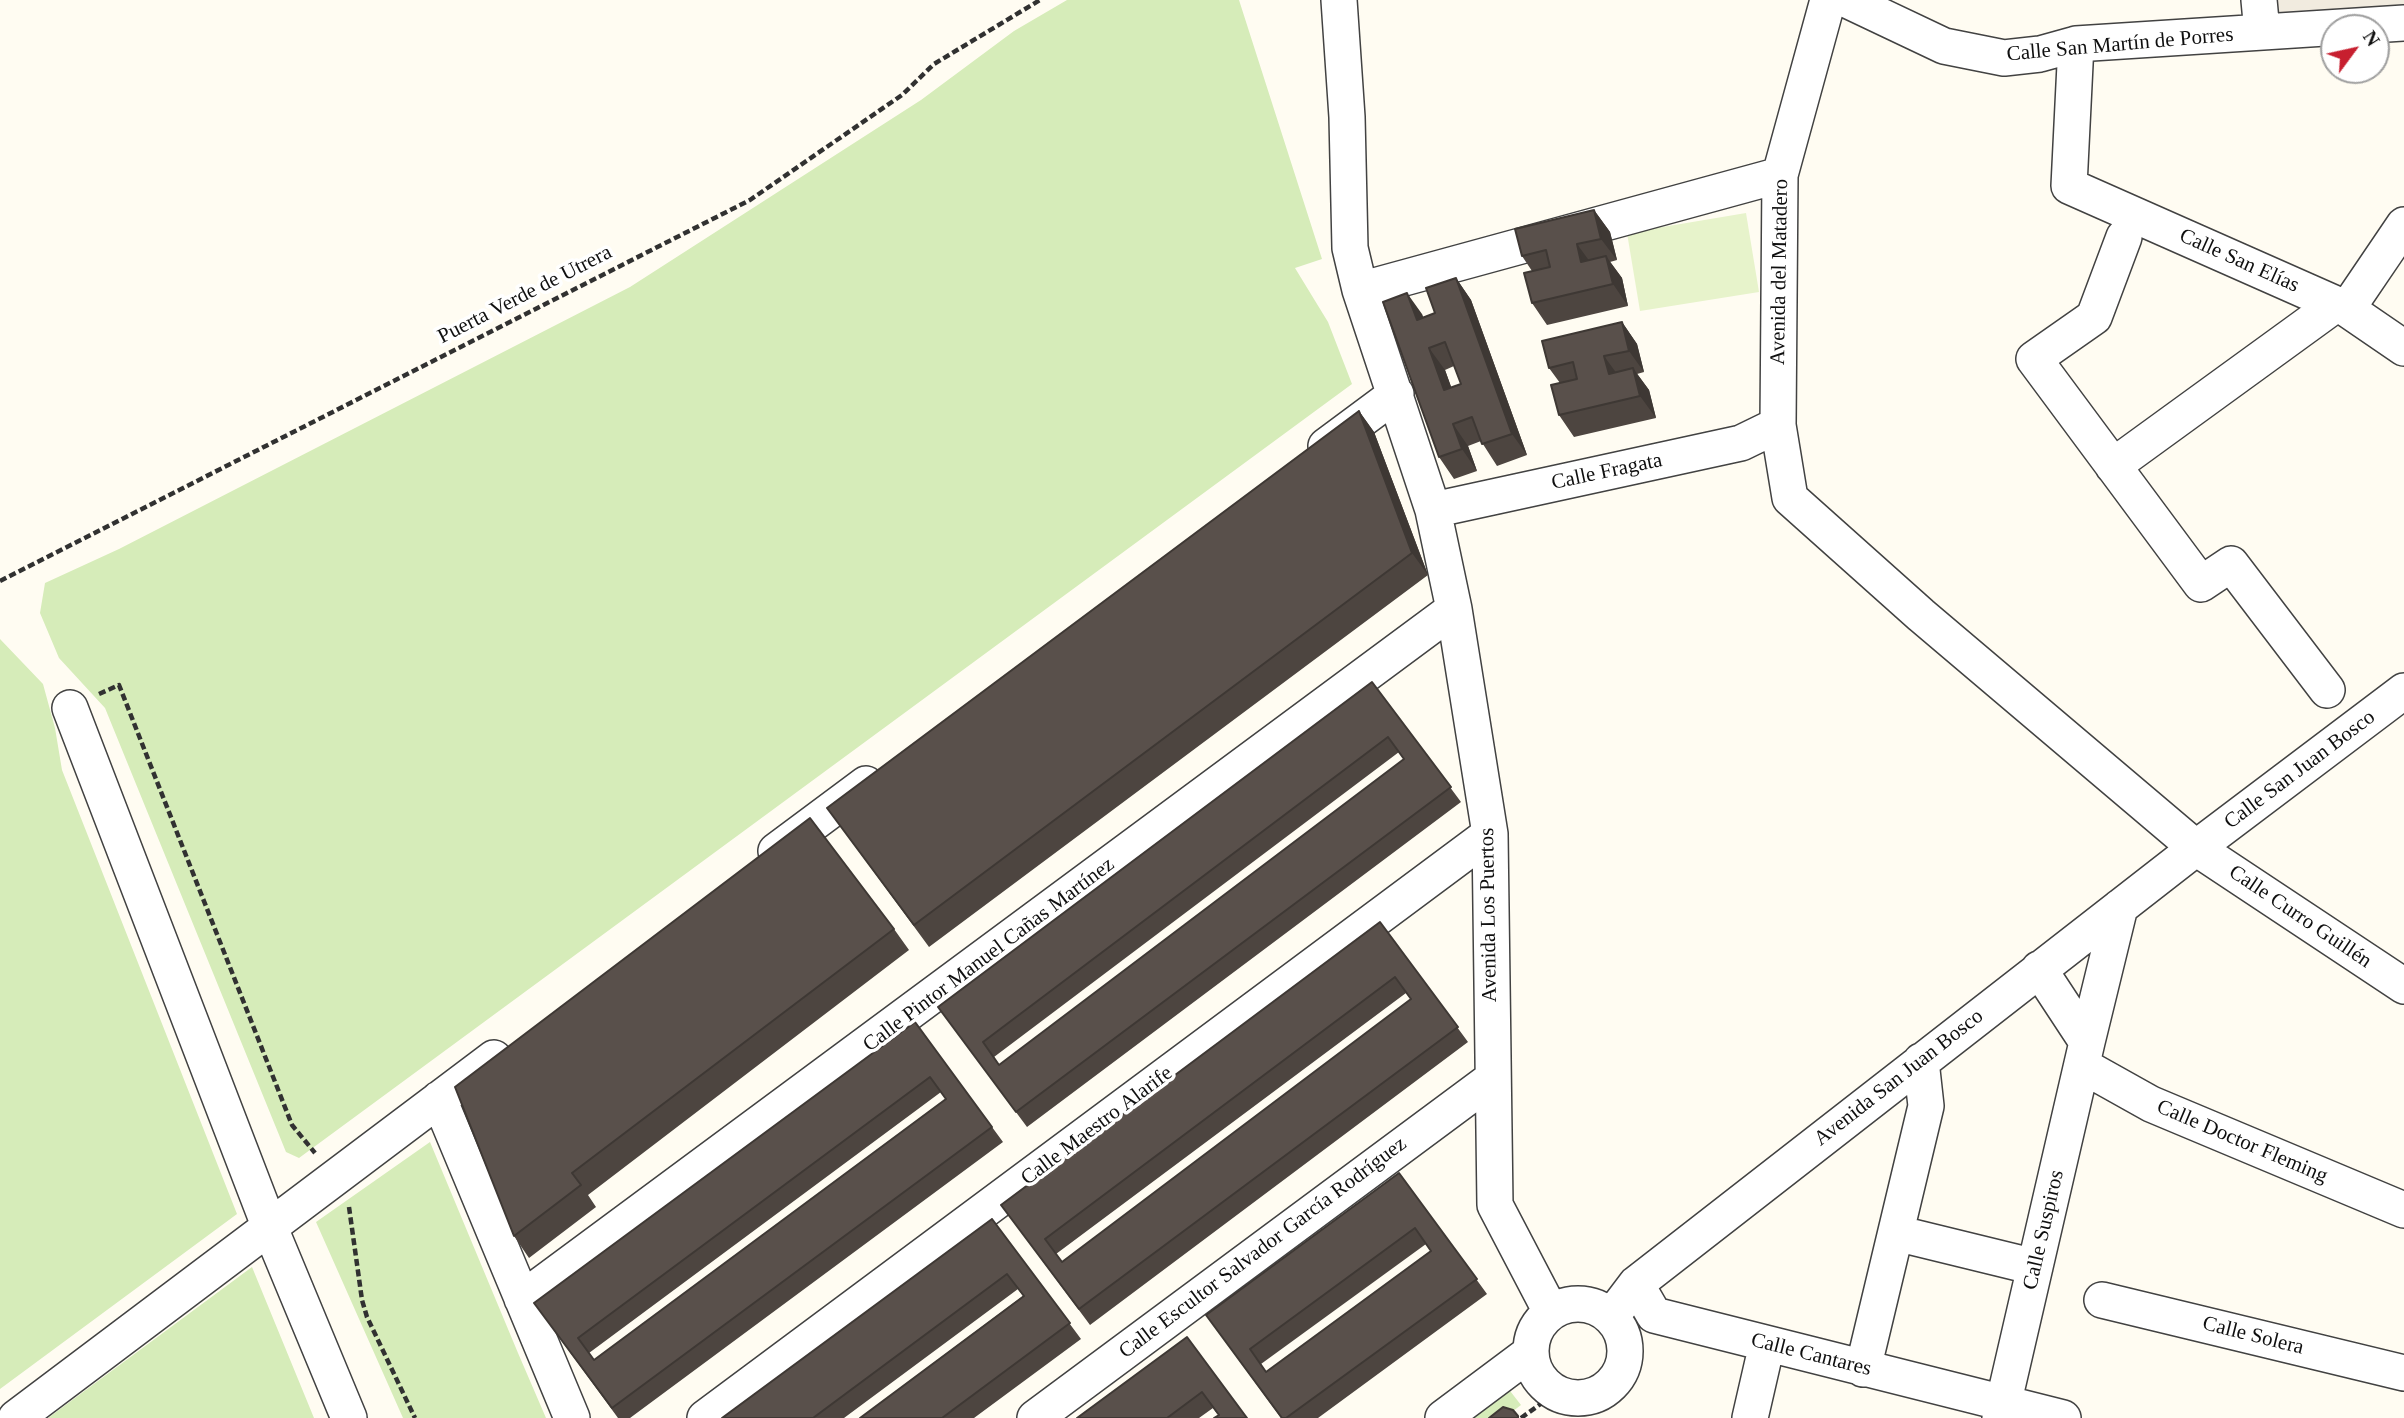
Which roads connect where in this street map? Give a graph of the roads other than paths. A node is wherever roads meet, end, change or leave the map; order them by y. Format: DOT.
graph roads {
  1 [pos="1339,0"];
  2 [pos="1828,0"];
  3 [pos="1847,0"];
  4 [pos="2261,16"];
  5 [pos="2404,23"];
  6 [pos="2076,44"];
  7 [pos="1780,175"];
  8 [pos="2404,225"];
  9 [pos="2124,237"];
  10 [pos="1360,290"];
  11 [pos="2342,306"];
  12 [pos="2404,348"];
  13 [pos="1396,394"];
  14 [pos="1778,425"];
  15 [pos="1306,461"];
  16 [pos="2113,466"];
  17 [pos="1433,510"];
  18 [pos="1454,609"];
  19 [pos="2327,690"];
  20 [pos="2404,691"];
  21 [pos="85,701"];
  22 [pos="889,768"];
  23 [pos="1490,834"];
  24 [pos="2196,848"];
  25 [pos="754,867"];
  26 [pos="2120,908"];
  27 [pos="2039,969"];
  28 [pos="2404,986"];
  29 [pos="517,1041"];
  30 [pos="2085,1054"];
  31 [pos="1921,1061"];
  32 [pos="1492,1079"];
  33 [pos="439,1099"];
  34 [pos="2404,1210"];
  35 [pos="270,1228"];
  36 [pos="1896,1233"];
  37 [pos="2035,1267"];
  38 [pos="1636,1284"];
  39 [pos="522,1299"];
  40 [pos="2102,1300"];
  41 [pos="1550,1312"];
  42 [pos="1611,1317"];
  43 [pos="1767,1344"];
  44 [pos="1530,1353"];
  45 [pos="1863,1368"];
  46 [pos="2404,1373"];
  47 [pos="1576,1403"];
  48 [pos="2002,1411"];
  49 [pos="16,1418"];
  50 [pos="349,1418"];
  51 [pos="572,1418"];
  52 [pos="705,1418"];
  53 [pos="1035,1418"];
  54 [pos="1443,1418"];
  55 [pos="1750,1418"];
  56 [pos="2063,1418"];
  1 -- 10 [label="street, Avenida Los Puertos"];
  2 -- 7 [label="street, Avenida del Matadero"];
  3 -- 6 [label="street, Calle San Martín de Porres"];
  4 -- 5 [label="street, Calle San Martín de Porres"];
  4 -- 6 [label="street, Calle San Martín de Porres"];
  6 -- 11 [label="street, Calle San Elías"];
  7 -- 10 [label="street"];
  7 -- 14 [label="street, Avenida del Matadero"];
  8 -- 11 [label="street"];
  9 -- 16 [label="street"];
  10 -- 13 [label="street, Avenida Los Puertos"];
  11 -- 12 [label="street, Calle San Elías"];
  11 -- 16 [label="street"];
  13 -- 15 [label="street"];
  13 -- 17 [label="street, Avenida Los Puertos"];
  14 -- 17 [label="street, Calle Fragata"];
  14 -- 24 [label="street, Avenida del Matadero"];
  16 -- 19 [label="street"];
  17 -- 18 [label="street, Avenida Los Puertos"];
  18 -- 23 [label="street, Avenida Los Puertos"];
  18 -- 39 [label="street, Calle Pintor Manuel Cañas Martínez"];
  20 -- 24 [label="street, Calle San Juan Bosco"];
  21 -- 35 [label="street"];
  22 -- 25 [label="street"];
  23 -- 32 [label="street, Avenida Los Puertos"];
  23 -- 52 [label="street, Calle Maestro Alarife"];
  24 -- 26 [label="street, Avenida San Juan Bosco"];
  24 -- 28 [label="street, Calle Curro Guillén"];
  26 -- 27 [label="street, Avenida San Juan Bosco"];
  26 -- 30 [label="street, Calle Suspiros"];
  27 -- 30 [label="street"];
  27 -- 31 [label="street, Avenida San Juan Bosco"];
  29 -- 33 [label="street"];
  30 -- 34 [label="street, Calle Doctor Fleming"];
  30 -- 37 [label="street, Calle Suspiros"];
  31 -- 36 [label="street"];
  31 -- 38 [label="street, Avenida San Juan Bosco"];
  32 -- 41 [label="street, Avenida Los Puertos"];
  32 -- 53 [label="street, Calle Escultor Salvador García Rodríguez"];
  33 -- 35 [label="street"];
  33 -- 39 [label="street"];
  35 -- 49 [label="street"];
  35 -- 50 [label="street"];
  36 -- 37 [label="street"];
  36 -- 45 [label="street"];
  37 -- 48 [label="street, Calle Suspiros"];
  38 -- 42 [label="street, Avenida San Juan Bosco"];
  38 -- 43 [label="street, Calle Cantares"];
  39 -- 51 [label="street"];
  40 -- 46 [label="street, Calle Solera"];
  41 -- 42 [label="street"];
  41 -- 44 [label="street"];
  42 -- 47 [label="street"];
  43 -- 45 [label="street, Calle Cantares"];
  43 -- 55 [label="street"];
  44 -- 47 [label="street"];
  44 -- 54 [label="street"];
  45 -- 48 [label="street, Calle Cantares"];
  48 -- 56 [label="street, Calle Cantares"];
}
